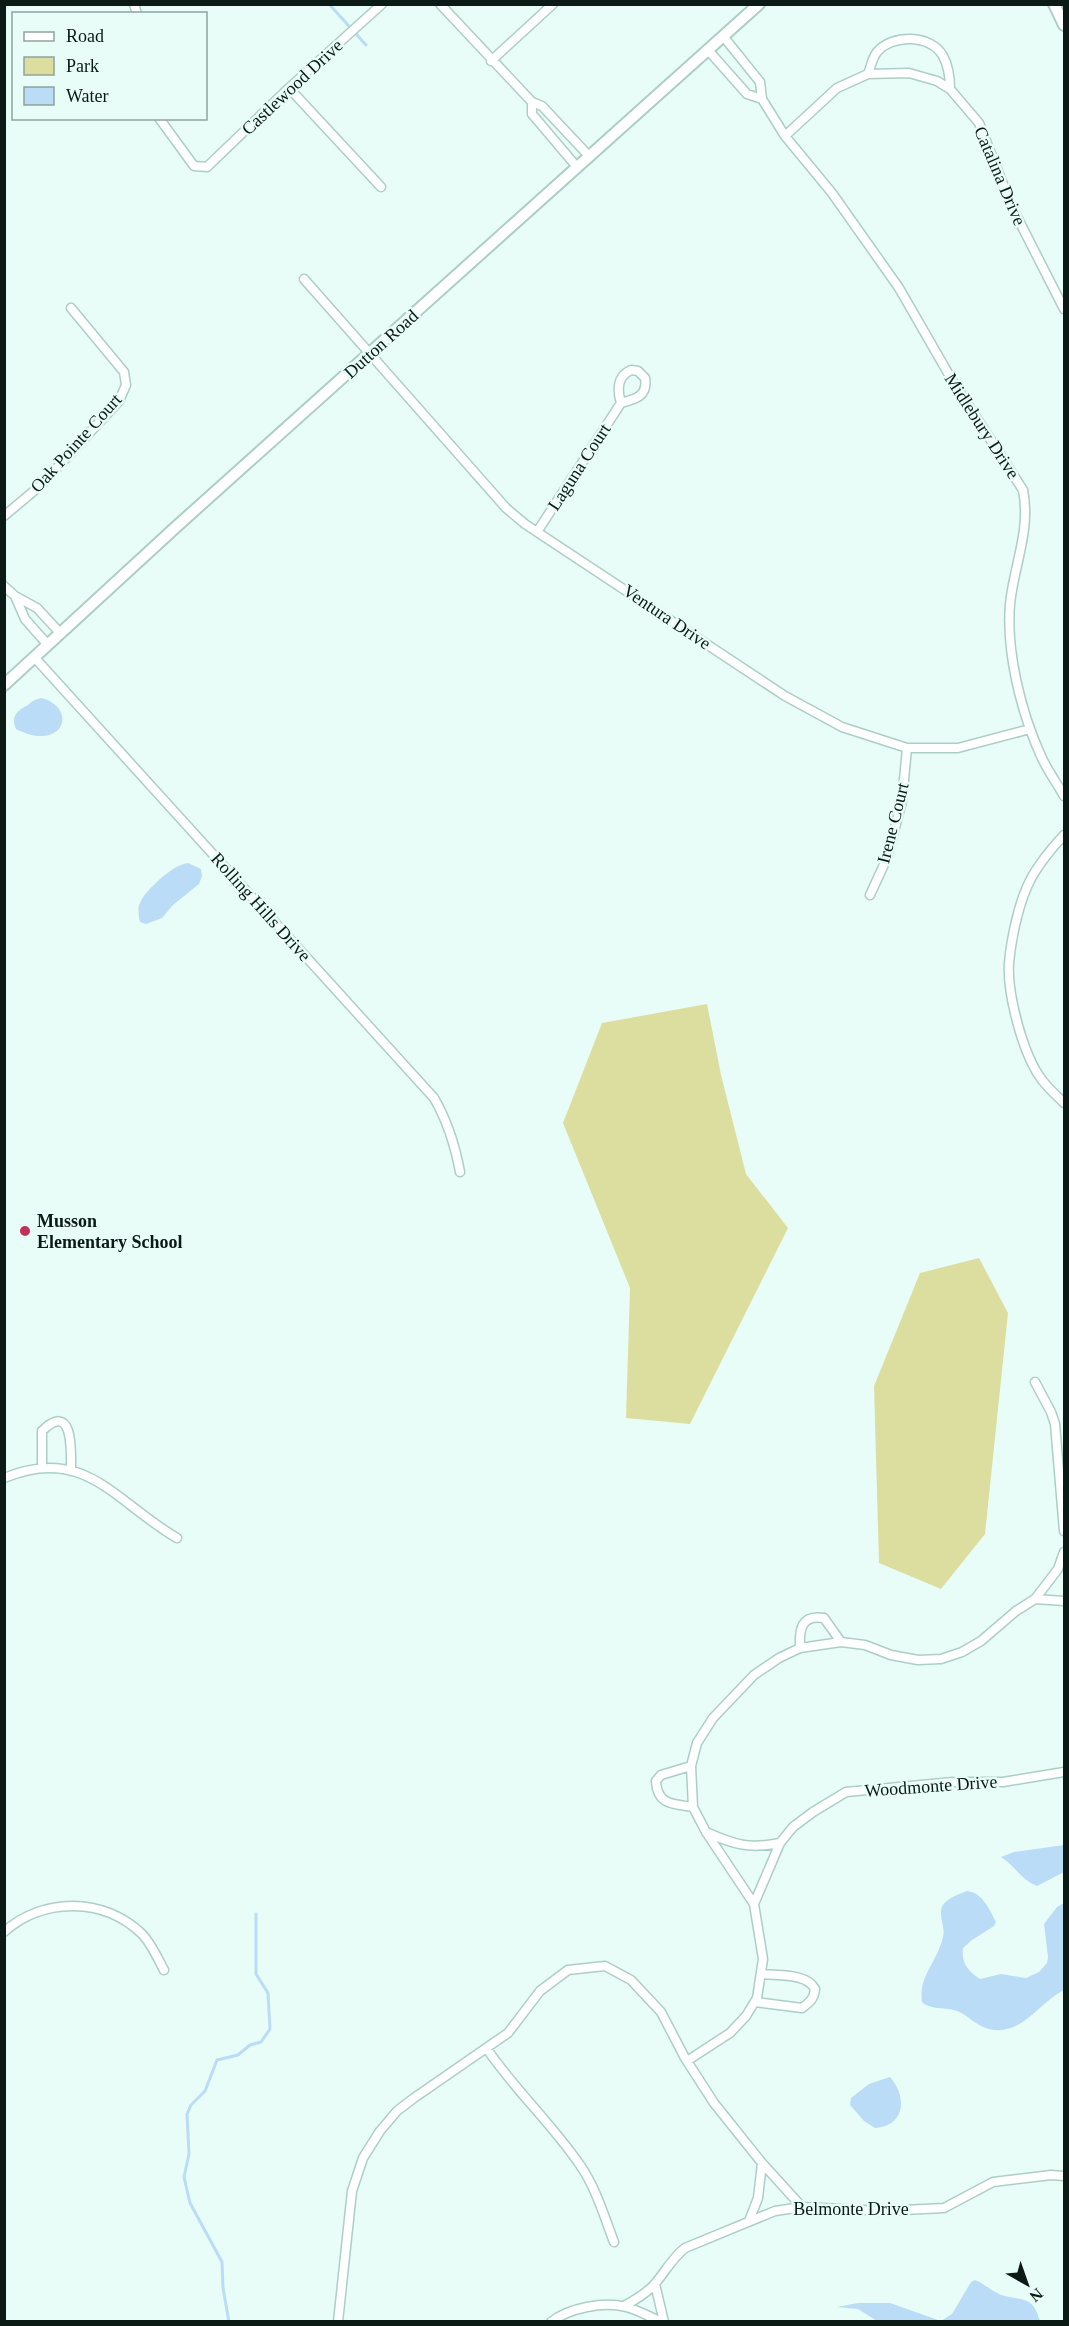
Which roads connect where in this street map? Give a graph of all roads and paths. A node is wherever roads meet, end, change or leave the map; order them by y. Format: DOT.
graph roads {
  1 [pos="382,4"];
  2 [pos="440,4"];
  3 [pos="553,4"];
  4 [pos="759,4"];
  5 [pos="1054,4"];
  6 [pos="1065,25"];
  7 [pos="723,36"];
  8 [pos="708,50"];
  9 [pos="491,61"];
  10 [pos="868,74"];
  11 [pos="289,88"];
  12 [pos="950,89"];
  13 [pos="762,99"];
  14 [pos="532,102"];
  15 [pos="160,120"];
  16 [pos="785,136"];
  17 [pos="589,156"];
  18 [pos="577,166"];
  19 [pos="381,187"];
  20 [pos="304,279"];
  21 [pos="71,308"];
  22 [pos="1065,309"];
  23 [pos="370,353"];
  24 [pos="621,403"];
  25 [pos="4,516"];
  26 [pos="537,532"];
  27 [pos="4,586"];
  28 [pos="15,596"];
  29 [pos="37,608"];
  30 [pos="26,619"];
  31 [pos="61,634"];
  32 [pos="48,645"];
  33 [pos="35,658"];
  34 [pos="4,685"];
  35 [pos="1030,729"];
  36 [pos="907,748"];
  37 [pos="1065,796"];
  38 [pos="1065,835"];
  39 [pos="870,896"];
  40 [pos="1065,1103"];
  41 [pos="460,1172"];
  42 [pos="1035,1382"];
  43 [pos="42,1468"];
  44 [pos="71,1471"];
  45 [pos="4,1478"];
  46 [pos="1065,1531"];
  47 [pos="177,1538"];
  48 [pos="1065,1552"];
  49 [pos="1035,1599"];
  50 [pos="1065,1601"];
  51 [pos="841,1642"];
  52 [pos="800,1648"];
  53 [pos="691,1766"];
  54 [pos="1065,1772"];
  55 [pos="693,1807"];
  56 [pos="706,1832"];
  57 [pos="780,1843"];
  58 [pos="754,1904"];
  59 [pos="4,1932"];
  60 [pos="164,1970"];
  61 [pos="762,1974"];
  62 [pos="755,2002"];
  63 [pos="487,2049"];
  64 [pos="687,2061"];
  65 [pos="762,2163"];
  66 [pos="1065,2176"];
  67 [pos="802,2206"];
  68 [pos="748,2221"];
  69 [pos="614,2242"];
  70 [pos="655,2284"];
  71 [pos="624,2306"];
  72 [pos="338,2322"];
  73 [pos="551,2322"];
  74 [pos="663,2322"];
  1 -- 11 [label="street, Castlewood Drive"];
  2 -- 9 [label="street"];
  3 -- 9 [label="street"];
  4 -- 7 [label="street, Dutton Road"];
  5 -- 6 [label="street"];
  7 -- 8 [label="street, Dutton Road"];
  7 -- 13 [label="street, Midlebury Drive"];
  8 -- 13 [label="street, Midlebury Drive"];
  8 -- 17 [label="street, Dutton Road"];
  9 -- 14 [label="street"];
  10 -- 12 [label="street, Catalina Drive"];
  10 -- 12 [label="street"];
  10 -- 16 [label="street, Catalina Drive"];
  11 -- 15 [label="street, Castlewood Drive"];
  11 -- 19 [label="street"];
  12 -- 22 [label="street, Catalina Drive"];
  13 -- 16 [label="street, Midlebury Drive"];
  14 -- 17 [label="street"];
  14 -- 18 [label="street"];
  16 -- 35 [label="street, Midlebury Drive"];
  17 -- 18 [label="street, Dutton Road"];
  18 -- 23 [label="street, Dutton Road"];
  20 -- 23 [label="street, Ventura Drive"];
  21 -- 25 [label="street, Oak Pointe Court"];
  23 -- 26 [label="street, Ventura Drive"];
  23 -- 31 [label="street, Dutton Road"];
  24 -- 26 [label="street, Laguna Court"];
  26 -- 36 [label="street, Ventura Drive"];
  27 -- 28 [label="street"];
  28 -- 29 [label="street"];
  28 -- 30 [label="street"];
  29 -- 30 [label="street"];
  29 -- 31 [label="street"];
  30 -- 32 [label="street"];
  31 -- 32 [label="street, Dutton Road"];
  32 -- 33 [label="street, Dutton Road"];
  33 -- 34 [label="street, Dutton Road"];
  33 -- 41 [label="street, Rolling Hills Drive"];
  35 -- 36 [label="street, Ventura Drive"];
  35 -- 37 [label="street, Midlebury Drive"];
  36 -- 39 [label="street, Irene Court"];
  38 -- 40 [label="street"];
  42 -- 46 [label="street"];
  43 -- 44 [label="street"];
  43 -- 44 [label="street"];
  43 -- 45 [label="street"];
  44 -- 47 [label="street"];
  48 -- 49 [label="street"];
  49 -- 50 [label="street"];
  49 -- 51 [label="street"];
  51 -- 52 [label="street"];
  51 -- 52 [label="street"];
  52 -- 53 [label="street"];
  53 -- 55 [label="street"];
  53 -- 55 [label="street"];
  54 -- 57 [label="street, Woodmonte Drive"];
  55 -- 56 [label="street"];
  56 -- 57 [label="street"];
  56 -- 58 [label="street"];
  57 -- 58 [label="street, Woodmonte Drive"];
  58 -- 61 [label="street"];
  59 -- 60 [label="street"];
  61 -- 62 [label="street"];
  61 -- 62 [label="street"];
  62 -- 64 [label="street"];
  63 -- 64 [label="street"];
  63 -- 69 [label="street"];
  63 -- 72 [label="street"];
  64 -- 65 [label="street"];
  65 -- 67 [label="street"];
  65 -- 68 [label="street"];
  66 -- 67 [label="street, Belmonte Drive"];
  67 -- 68 [label="street, Belmonte Drive"];
  68 -- 70 [label="street, Belmonte Drive"];
  70 -- 71 [label="street, Belmonte Drive"];
  70 -- 74 [label="street"];
  71 -- 73 [label="street"];
  71 -- 74 [label="street"];
}
